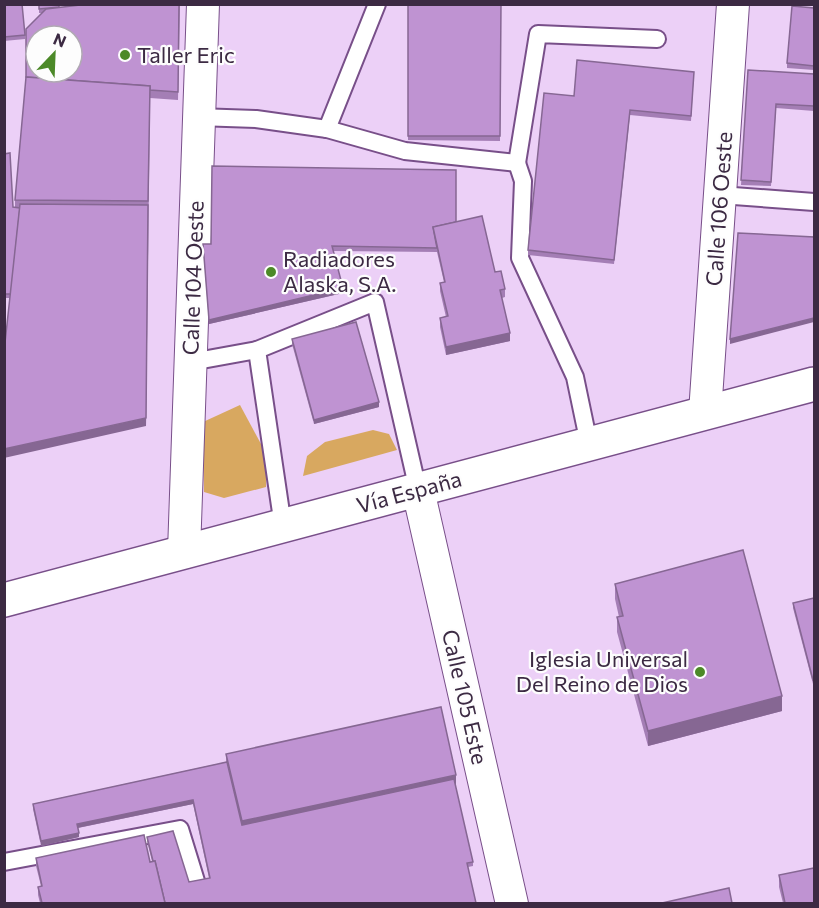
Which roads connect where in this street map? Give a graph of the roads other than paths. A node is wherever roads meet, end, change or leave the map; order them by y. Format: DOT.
graph roads {
  1 [pos="203,4"];
  2 [pos="377,4"];
  3 [pos="733,4"];
  4 [pos="657,39"];
  5 [pos="197,117"];
  6 [pos="327,129"];
  7 [pos="518,163"];
  8 [pos="720,195"];
  9 [pos="814,202"];
  10 [pos="257,350"];
  11 [pos="191,362"];
  12 [pos="814,384"];
  13 [pos="705,413"];
  14 [pos="589,444"];
  15 [pos="418,490"];
  16 [pos="283,526"];
  17 [pos="184,552"];
  18 [pos="4,600"];
  19 [pos="4,861"];
  20 [pos="196,882"];
  21 [pos="512,903"];
  1 -- 5 [label="street, Calle 104 Oeste"];
  2 -- 6 [label="lane"];
  3 -- 8 [label="street, Calle 106 Oeste"];
  4 -- 7 [label="lane"];
  5 -- 6 [label="lane"];
  5 -- 11 [label="street, Calle 104 Oeste"];
  6 -- 7 [label="lane"];
  7 -- 14 [label="lane"];
  8 -- 9 [label="lane"];
  8 -- 13 [label="street, Calle 106 Oeste"];
  10 -- 11 [label="lane"];
  10 -- 15 [label="lane"];
  10 -- 16 [label="lane"];
  11 -- 17 [label="street, Calle 104 Oeste"];
  12 -- 13 [label="main road, Vía España"];
  13 -- 14 [label="main road, Vía España"];
  14 -- 15 [label="main road, Vía España"];
  15 -- 16 [label="main road, Vía España"];
  15 -- 21 [label="street, Calle 105 Este"];
  16 -- 17 [label="main road, Vía España"];
  17 -- 18 [label="main road, Vía España"];
  19 -- 20 [label="lane"];
}
